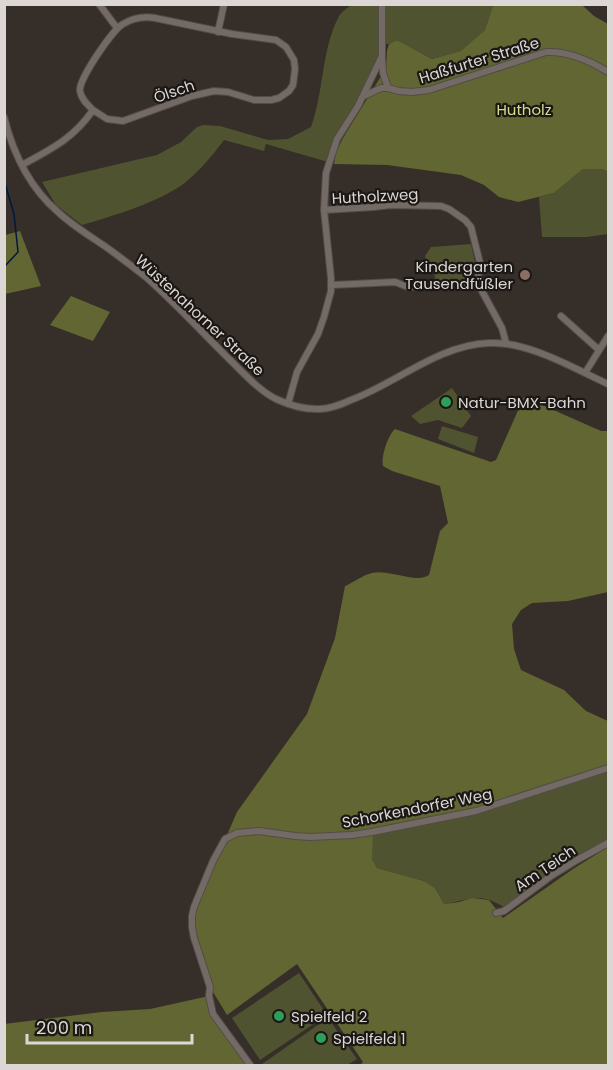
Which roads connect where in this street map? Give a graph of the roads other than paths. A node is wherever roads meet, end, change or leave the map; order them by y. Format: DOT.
graph roads {
  1 [pos="99,4"];
  2 [pos="224,4"];
  3 [pos="382,4"];
  4 [pos="117,28"];
  5 [pos="218,32"];
  6 [pos="382,56"];
  7 [pos="609,72"];
  8 [pos="388,88"];
  9 [pos="362,97"];
  10 [pos="93,110"];
  11 [pos="4,117"];
  12 [pos="21,165"];
  13 [pos="324,210"];
  14 [pos="477,282"];
  15 [pos="332,285"];
  16 [pos="561,316"];
  17 [pos="609,336"];
  18 [pos="506,343"];
  19 [pos="599,350"];
  20 [pos="585,373"];
  21 [pos="609,384"];
  22 [pos="288,404"];
  23 [pos="609,768"];
  24 [pos="609,843"];
  25 [pos="496,913"];
  26 [pos="251,1065"];
  1 -- 4 [label="street"];
  2 -- 5 [label="street"];
  3 -- 6 [label="street"];
  4 -- 5 [label="street, Ölsch"];
  4 -- 10 [label="street"];
  5 -- 10 [label="street, Ölsch"];
  6 -- 8 [label="street"];
  6 -- 9 [label="street"];
  7 -- 8 [label="street, Haßfurter Straße"];
  8 -- 9 [label="street, Haßfurter Straße"];
  9 -- 13 [label="street"];
  10 -- 12 [label="street"];
  11 -- 12 [label="street, Wüstenahorner Straße"];
  12 -- 22 [label="street, Wüstenahorner Straße"];
  13 -- 14 [label="street, Hutholzweg"];
  13 -- 15 [label="street"];
  14 -- 15 [label="street"];
  14 -- 18 [label="street, Hutholzweg"];
  15 -- 22 [label="street"];
  16 -- 19 [label="street"];
  17 -- 19 [label="street"];
  18 -- 20 [label="street, Wüstenahorner Straße"];
  18 -- 22 [label="street, Wüstenahorner Straße"];
  19 -- 20 [label="street"];
  20 -- 21 [label="street, Wüstenahorner Straße"];
  23 -- 26 [label="street, Schorkendorfer Weg"];
  24 -- 25 [label="street, Am Teich"];
}
